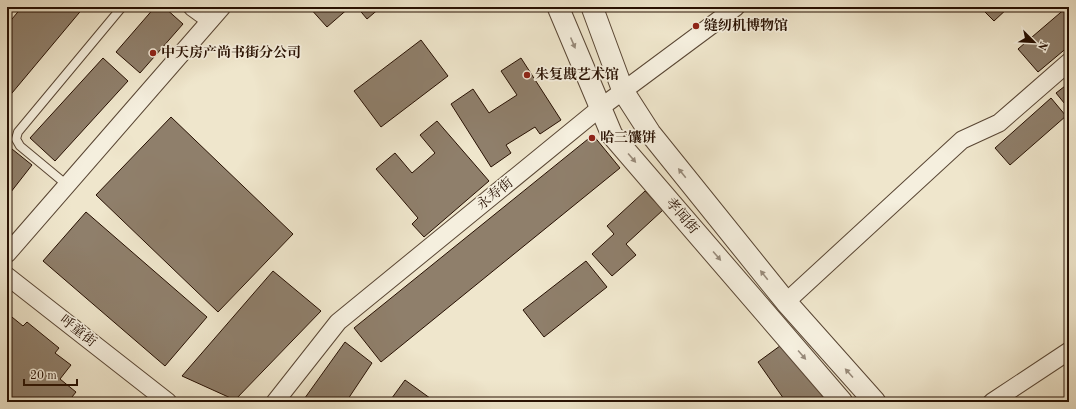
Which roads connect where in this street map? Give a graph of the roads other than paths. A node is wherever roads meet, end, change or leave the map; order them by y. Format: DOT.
graph roads {
  1 [pos="122,7"];
  2 [pos="192,7"];
  3 [pos="222,7"];
  4 [pos="558,7"];
  5 [pos="592,7"];
  6 [pos="736,7"];
  7 [pos="210,20"];
  8 [pos="1069,62"];
  9 [pos="622,90"];
  10 [pos="600,108"];
  11 [pos="67,185"];
  12 [pos="7,254"];
  13 [pos="7,276"];
  14 [pos="786,302"];
  15 [pos="1069,351"];
  16 [pos="168,402"];
  17 [pos="275,402"];
  18 [pos="842,402"];
  19 [pos="875,402"];
  20 [pos="992,402"];
  1 -- 11 [label="lane"];
  2 -- 7 [label="street"];
  3 -- 7 [label="street"];
  4 -- 10 [label="street, 孝闻街, one-way"];
  5 -- 9 [label="street, 孝闻街"];
  6 -- 9 [label="street, 永寿街"];
  7 -- 11 [label="street"];
  8 -- 14 [label="street"];
  9 -- 10 [label="street, 永寿街"];
  14 -- 9 [label="street, 孝闻街, one-way"];
  10 -- 17 [label="street, 永寿街"];
  10 -- 18 [label="street, 孝闻街, one-way"];
  11 -- 12 [label="street"];
  13 -- 16 [label="street, 呼童街"];
  19 -- 14 [label="street, 孝闻街, one-way"];
  15 -- 20 [label="street"];
}
